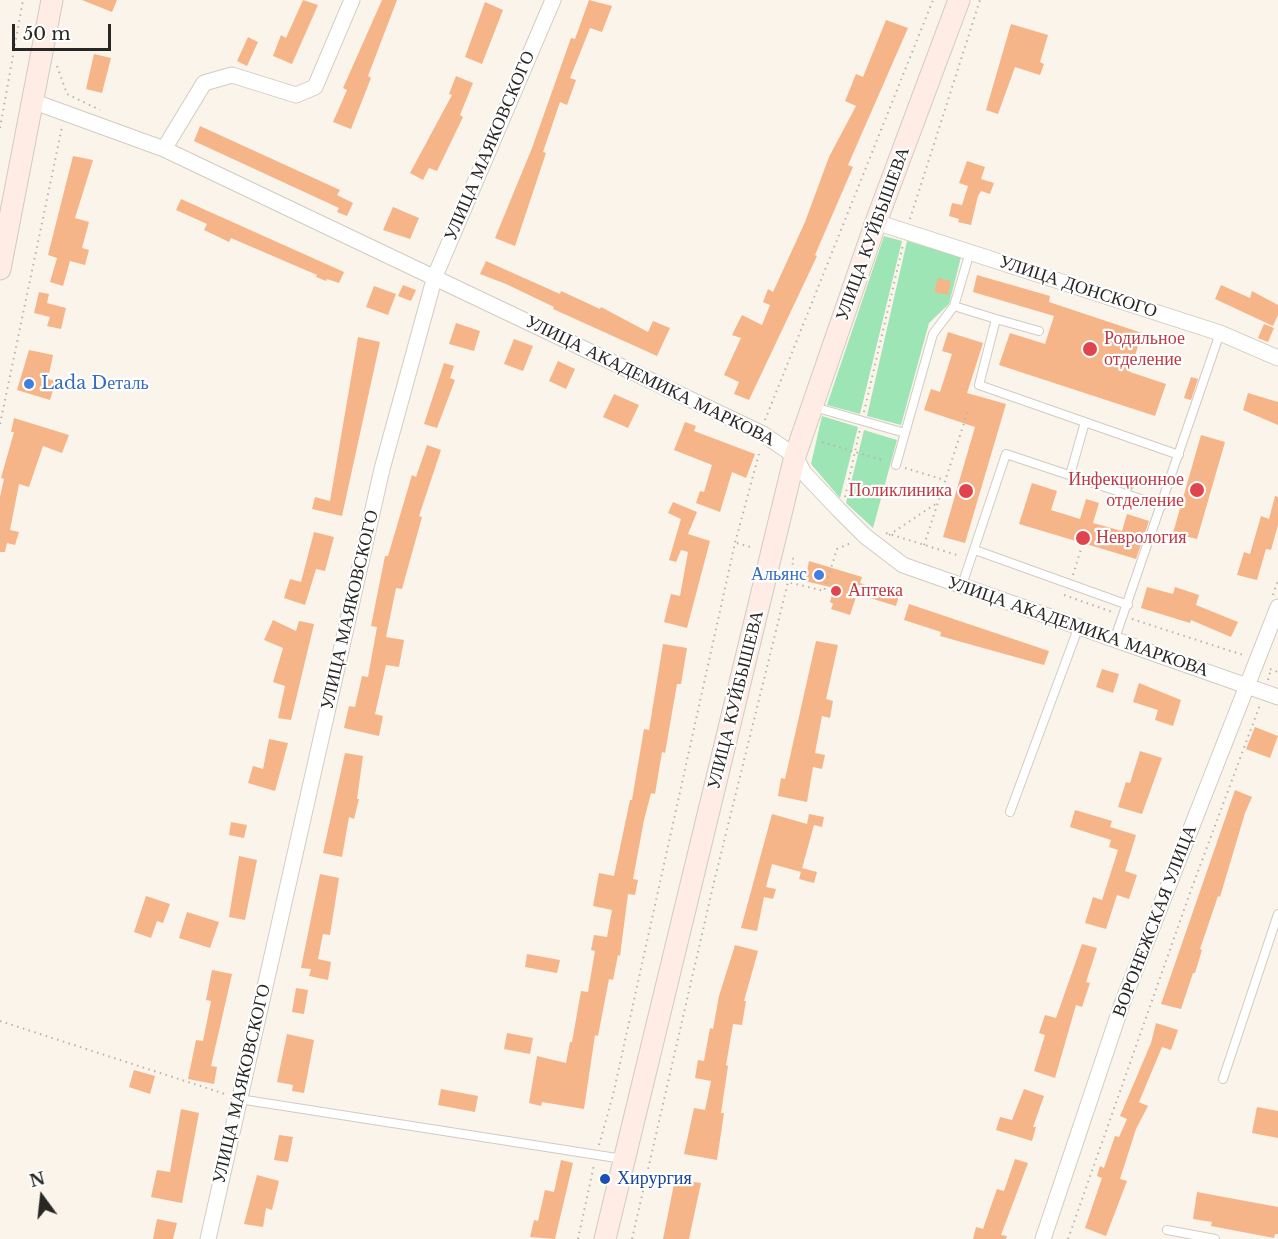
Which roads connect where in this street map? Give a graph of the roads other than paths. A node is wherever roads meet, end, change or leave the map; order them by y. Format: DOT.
graph roads {
  1 [pos="52,0"];
  2 [pos="352,0"];
  3 [pos="553,0"];
  4 [pos="959,0"];
  5 [pos="32,101"];
  6 [pos="164,149"];
  7 [pos="876,222"];
  8 [pos="970,252"];
  9 [pos="0,269"];
  10 [pos="435,276"];
  11 [pos="954,306"];
  12 [pos="996,319"];
  13 [pos="1039,331"];
  14 [pos="1220,333"];
  15 [pos="1278,358"];
  16 [pos="812,407"];
  17 [pos="1085,422"];
  18 [pos="905,433"];
  19 [pos="1179,455"];
  20 [pos="795,456"];
  21 [pos="896,465"];
  22 [pos="1070,475"];
  23 [pos="1162,506"];
  24 [pos="975,550"];
  25 [pos="962,585"];
  26 [pos="1128,605"];
  27 [pos="1278,607"];
  28 [pos="1079,625"];
  29 [pos="1115,638"];
  30 [pos="1246,686"];
  31 [pos="1272,695"];
  32 [pos="1010,812"];
  33 [pos="1278,914"];
  34 [pos="1223,1079"];
  35 [pos="239,1099"];
  36 [pos="625,1159"];
  37 [pos="1167,1230"];
  38 [pos="208,1239"];
  39 [pos="605,1239"];
  40 [pos="1043,1239"];
  41 [pos="1215,1239"];
  1 -- 5 [label="street"];
  2 -- 6 [label="street"];
  3 -- 10 [label="street, УЛИЦА МАЯКОВСКОГО"];
  4 -- 7 [label="street, УЛИЦА КУЙБЫШЕВА"];
  5 -- 6 [label="street, УЛИЦА АКАДЕМИКА МАРКОВА"];
  5 -- 9 [label="street"];
  6 -- 10 [label="street, УЛИЦА АКАДЕМИКА МАРКОВА"];
  7 -- 8 [label="street, УЛИЦА ДОНСКОГО"];
  7 -- 16 [label="street, УЛИЦА КУЙБЫШЕВА"];
  8 -- 11 [label="lane"];
  8 -- 14 [label="street, УЛИЦА ДОНСКОГО"];
  10 -- 20 [label="street, УЛИЦА АКАДЕМИКА МАРКОВА"];
  10 -- 35 [label="street, УЛИЦА МАЯКОВСКОГО"];
  11 -- 12 [label="lane"];
  11 -- 18 [label="lane"];
  12 -- 13 [label="lane"];
  12 -- 17 [label="lane"];
  14 -- 15 [label="street, УЛИЦА ДОНСКОГО"];
  14 -- 19 [label="lane"];
  16 -- 18 [label="lane"];
  16 -- 20 [label="street, УЛИЦА КУЙБЫШЕВА"];
  17 -- 19 [label="lane"];
  17 -- 22 [label="lane"];
  18 -- 21 [label="lane"];
  19 -- 23 [label="lane"];
  20 -- 25 [label="street, УЛИЦА АКАДЕМИКА МАРКОВА"];
  20 -- 36 [label="street, УЛИЦА КУЙБЫШЕВА"];
  22 -- 23 [label="lane"];
  22 -- 24 [label="lane"];
  23 -- 26 [label="lane"];
  24 -- 25 [label="lane"];
  24 -- 26 [label="lane"];
  25 -- 28 [label="street, УЛИЦА АКАДЕМИКА МАРКОВА"];
  26 -- 29 [label="lane"];
  27 -- 30 [label="street, ВОРОНЕЖСКАЯ УЛИЦА"];
  28 -- 29 [label="street, УЛИЦА АКАДЕМИКА МАРКОВА"];
  28 -- 32 [label="lane"];
  29 -- 30 [label="street, УЛИЦА АКАДЕМИКА МАРКОВА"];
  30 -- 31 [label="street, УЛИЦА АКАДЕМИКА МАРКОВА"];
  30 -- 40 [label="street, ВОРОНЕЖСКАЯ УЛИЦА"];
  33 -- 34 [label="lane"];
  35 -- 36 [label="lane"];
  35 -- 38 [label="street, УЛИЦА МАЯКОВСКОГО"];
  36 -- 39 [label="street, УЛИЦА КУЙБЫШЕВА"];
  37 -- 41 [label="lane"];
}
